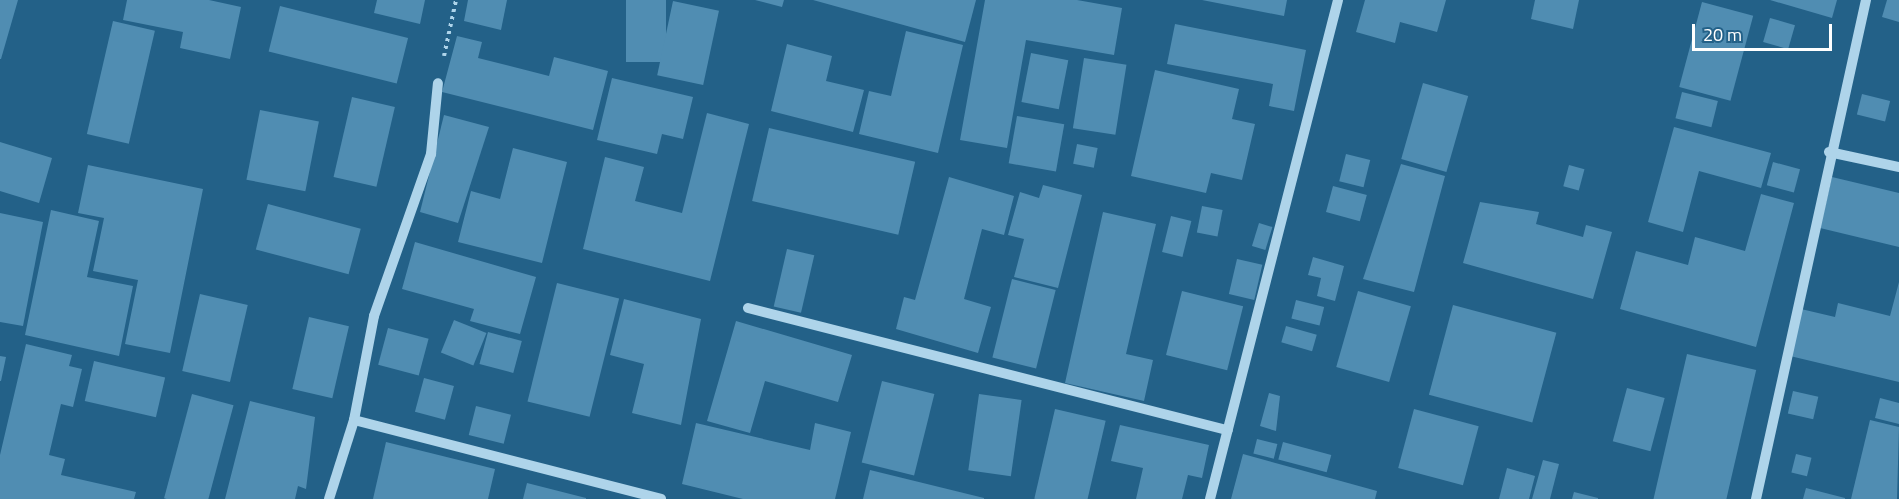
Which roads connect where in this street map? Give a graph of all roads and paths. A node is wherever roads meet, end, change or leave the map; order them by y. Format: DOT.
graph roads {
  1 [pos="456,0"];
  2 [pos="1338,0"];
  3 [pos="1866,0"];
  4 [pos="438,83"];
  5 [pos="1829,152"];
  6 [pos="1899,167"];
  7 [pos="748,308"];
  8 [pos="354,420"];
  9 [pos="1228,430"];
  10 [pos="329,499"];
  11 [pos="661,499"];
  12 [pos="1210,499"];
  13 [pos="1756,499"];
  1 -- 4 [label="path"];
  2 -- 9 [label="street"];
  3 -- 5 [label="street"];
  4 -- 8 [label="street"];
  5 -- 6 [label="street"];
  5 -- 13 [label="street"];
  7 -- 9 [label="street"];
  8 -- 10 [label="street"];
  8 -- 11 [label="street"];
  9 -- 12 [label="street"];
}
